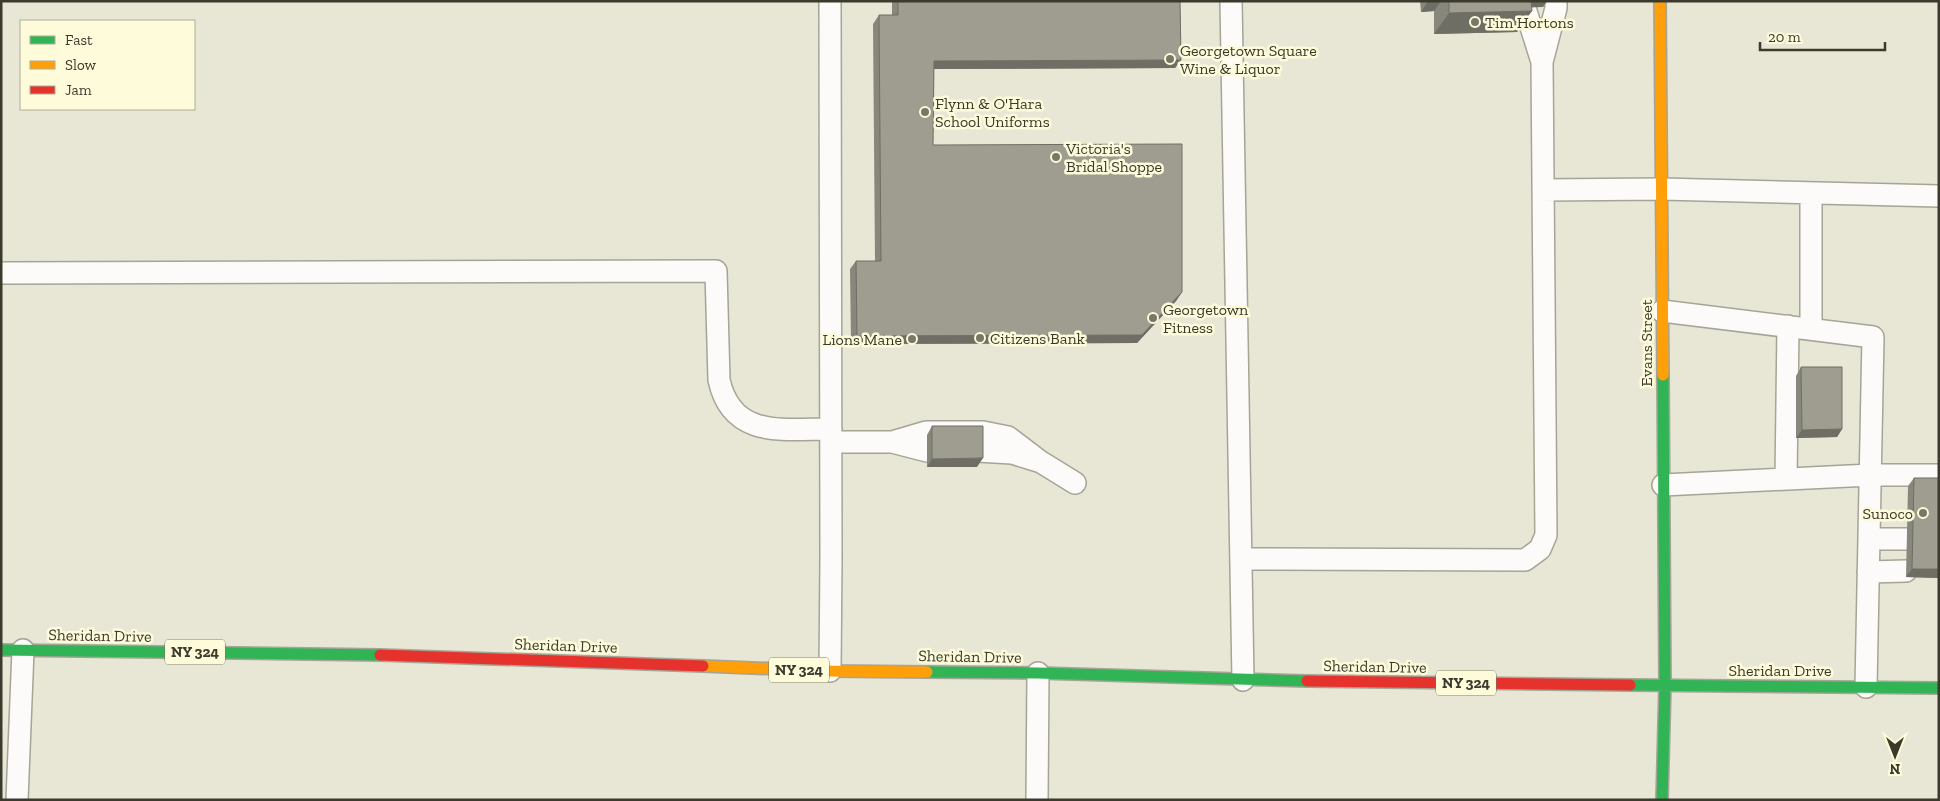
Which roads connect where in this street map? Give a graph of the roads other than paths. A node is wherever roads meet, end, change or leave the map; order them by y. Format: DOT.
graph roads {
  1 [pos="830,1"];
  2 [pos="1231,1"];
  3 [pos="1556,1"];
  4 [pos="1660,1"];
  5 [pos="1525,8"];
  6 [pos="1542,62"];
  7 [pos="1543,190"];
  8 [pos="1662,190"];
  9 [pos="1811,193"];
  10 [pos="1939,196"];
  11 [pos="1,274"];
  12 [pos="1662,311"];
  13 [pos="1788,326"];
  14 [pos="1811,329"];
  15 [pos="831,435"];
  16 [pos="892,442"];
  17 [pos="926,451"];
  18 [pos="977,451"];
  19 [pos="1041,462"];
  20 [pos="1870,475"];
  21 [pos="1939,475"];
  22 [pos="1786,479"];
  23 [pos="1075,482"];
  24 [pos="1663,485"];
  25 [pos="1869,539"];
  26 [pos="1907,539"];
  27 [pos="1241,559"];
  28 [pos="1906,571"];
  29 [pos="1868,572"];
  30 [pos="1,650"];
  31 [pos="23,650"];
  32 [pos="830,671"];
  33 [pos="1038,674"];
  34 [pos="1243,680"];
  35 [pos="1665,685"];
  36 [pos="1866,687"];
  37 [pos="1939,688"];
  38 [pos="17,800"];
  39 [pos="1037,800"];
  40 [pos="1662,800"];
  1 -- 15 [label="lane"];
  2 -- 27 [label="lane"];
  3 -- 6 [label="lane"];
  4 -- 8 [label="main road, Evans Street"];
  5 -- 6 [label="lane"];
  6 -- 7 [label="lane"];
  7 -- 8 [label="lane"];
  7 -- 27 [label="lane"];
  8 -- 9 [label="lane"];
  8 -- 12 [label="main road, Evans Street"];
  9 -- 10 [label="lane"];
  9 -- 14 [label="lane"];
  11 -- 15 [label="lane"];
  12 -- 13 [label="lane"];
  12 -- 24 [label="main road, Evans Street"];
  13 -- 14 [label="lane"];
  13 -- 22 [label="lane"];
  14 -- 20 [label="lane"];
  15 -- 16 [label="lane"];
  15 -- 32 [label="lane"];
  16 -- 17 [label="lane"];
  16 -- 19 [label="lane"];
  18 -- 19 [label="lane"];
  19 -- 23 [label="lane"];
  20 -- 21 [label="lane"];
  20 -- 22 [label="lane"];
  20 -- 25 [label="lane"];
  22 -- 24 [label="lane"];
  24 -- 35 [label="main road, Evans Street"];
  25 -- 26 [label="lane"];
  25 -- 29 [label="lane"];
  27 -- 34 [label="lane"];
  28 -- 29 [label="lane"];
  29 -- 36 [label="lane"];
  30 -- 31 [label="main road, Sheridan Drive / NY 324"];
  31 -- 32 [label="main road, Sheridan Drive / NY 324"];
  31 -- 38 [label="lane"];
  32 -- 33 [label="main road, Sheridan Drive / NY 324"];
  33 -- 34 [label="main road, Sheridan Drive / NY 324"];
  33 -- 39 [label="lane"];
  34 -- 35 [label="main road, Sheridan Drive / NY 324"];
  35 -- 36 [label="main road, Sheridan Drive / NY 324"];
  35 -- 40 [label="main road, Evans Street"];
  36 -- 37 [label="main road, Sheridan Drive / NY 324"];
}
